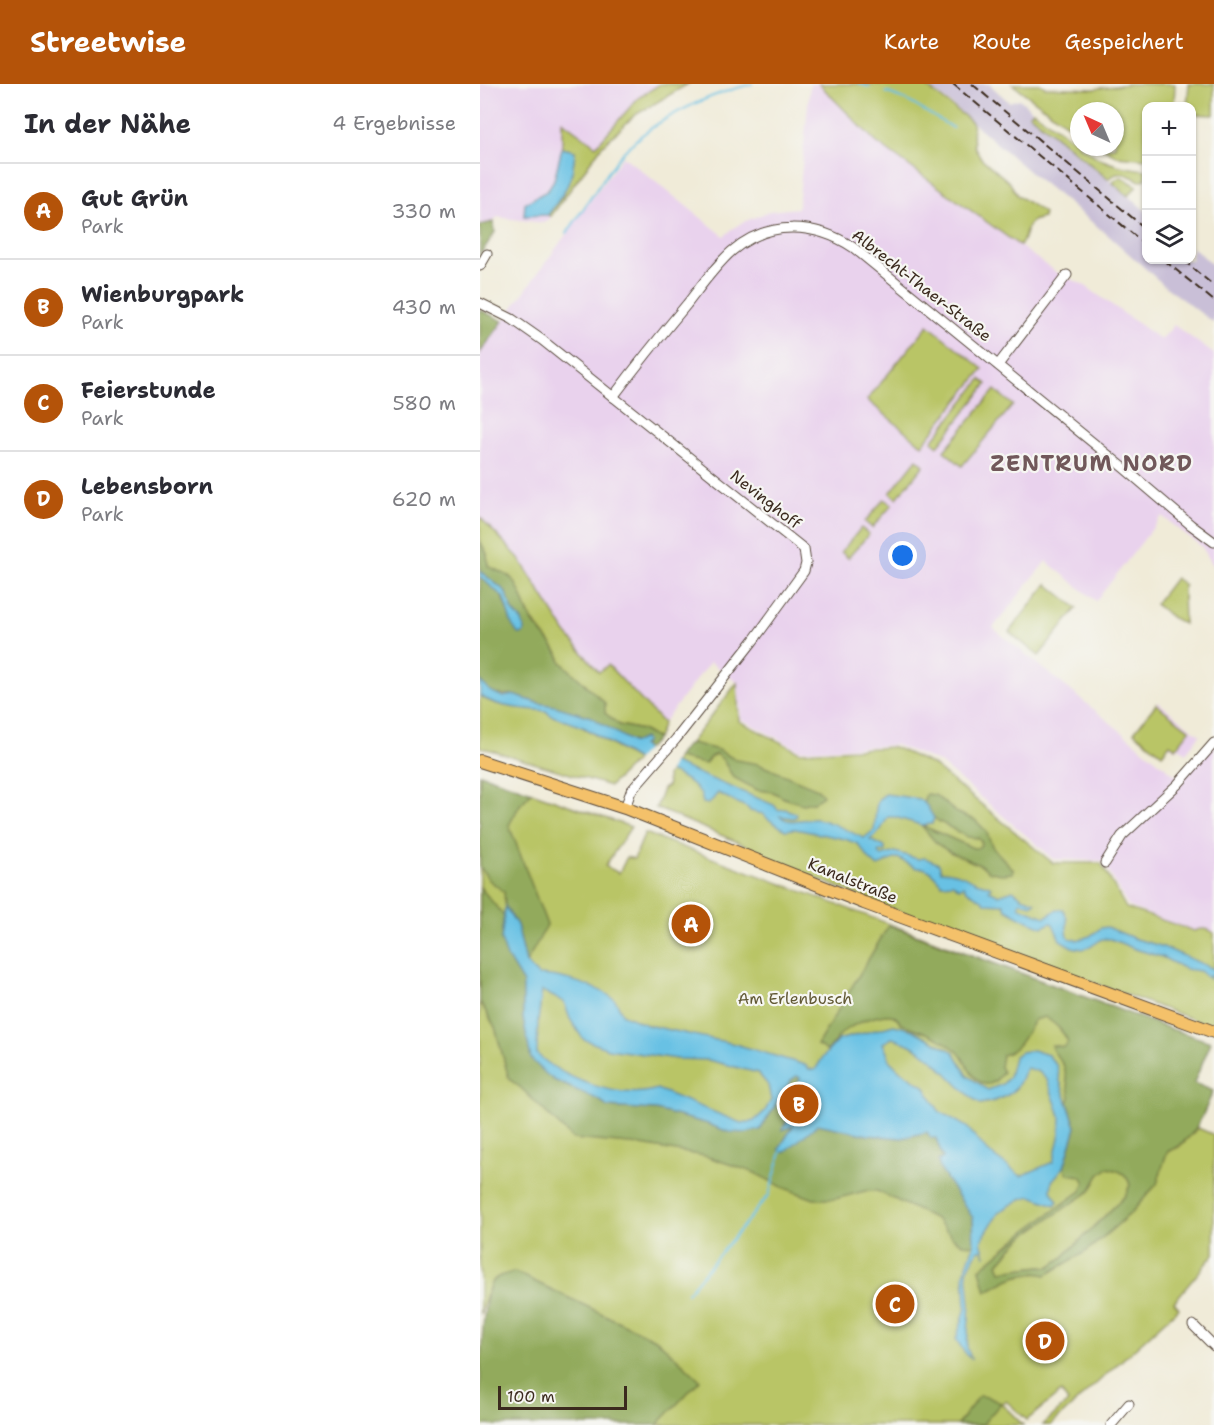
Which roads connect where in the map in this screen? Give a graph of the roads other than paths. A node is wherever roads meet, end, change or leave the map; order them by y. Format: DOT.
graph roads {
  1 [pos="487,254"];
  2 [pos="480,266"];
  3 [pos="1067,275"];
  4 [pos="480,303"];
  5 [pos="998,365"];
  6 [pos="613,396"];
  7 [pos="1214,542"];
  8 [pos="1214,743"];
  9 [pos="480,761"];
  10 [pos="626,808"];
  11 [pos="1105,863"];
  12 [pos="1214,1032"];
  13 [pos="1193,1325"];
  14 [pos="1214,1346"];
  15 [pos="1129,1404"];
  16 [pos="1111,1425"];
  1 -- 2 [label="street"];
  3 -- 5 [label="street, Albrecht-Thaer-Straße"];
  4 -- 6 [label="street, Nevinghoff"];
  5 -- 6 [label="street, Albrecht-Thaer-Straße"];
  5 -- 7 [label="street, Albrecht-Thaer-Straße"];
  6 -- 10 [label="street, Nevinghoff"];
  8 -- 11 [label="street"];
  9 -- 10 [label="main road, Kanalstraße"];
  10 -- 12 [label="main road, Kanalstraße"];
  13 -- 14 [label="street"];
  15 -- 16 [label="street"];
}
